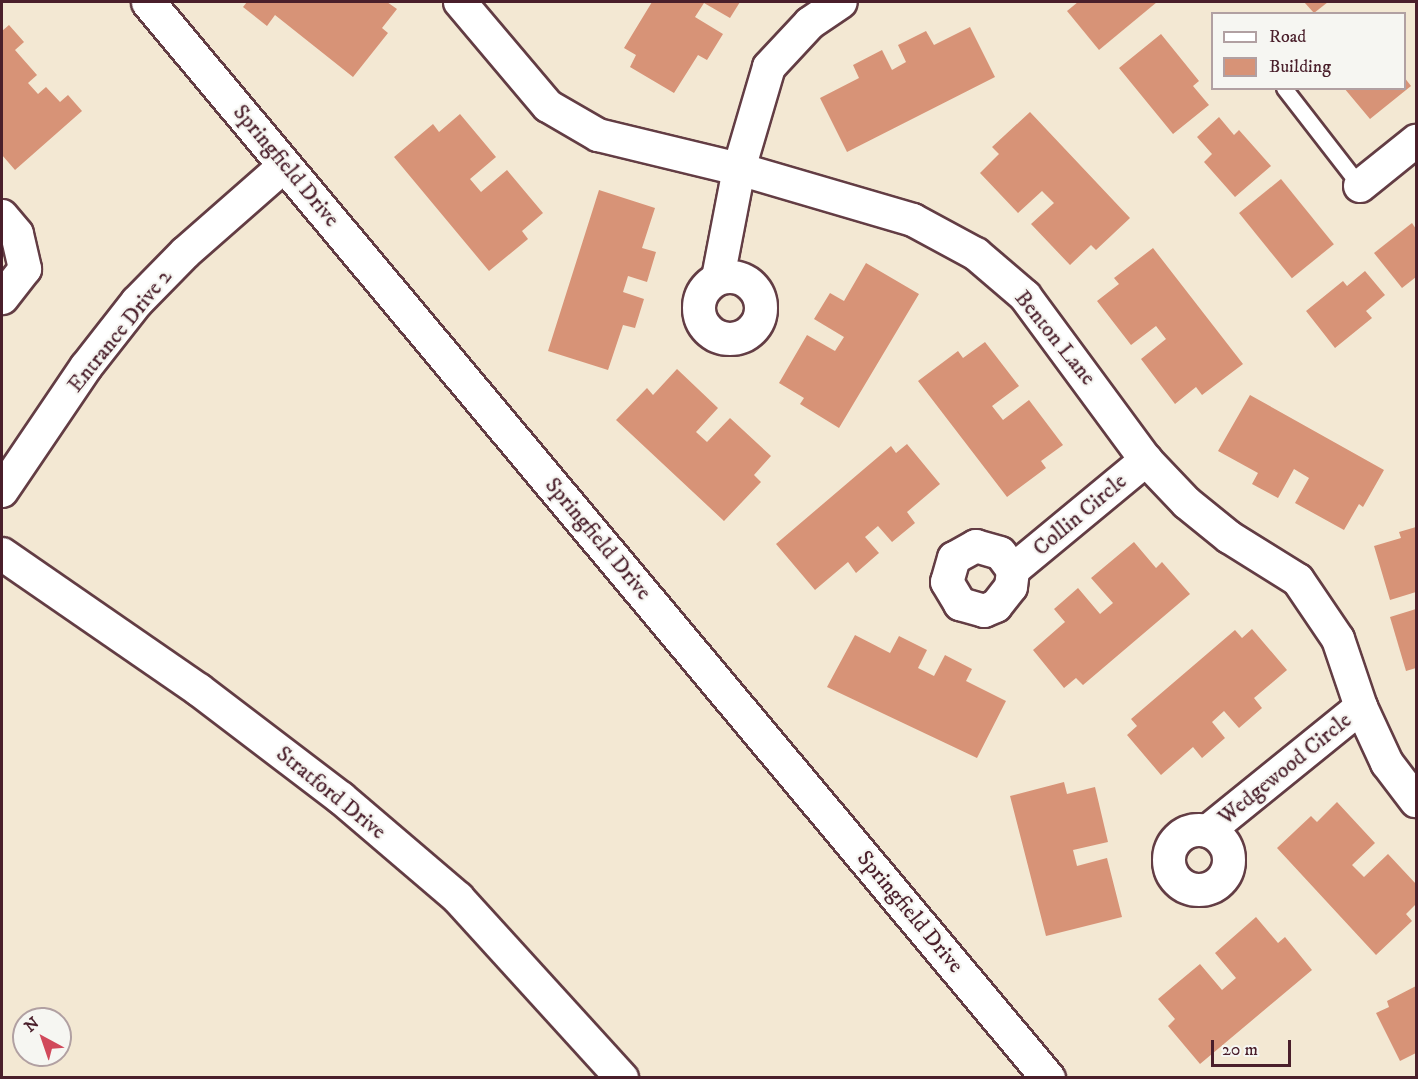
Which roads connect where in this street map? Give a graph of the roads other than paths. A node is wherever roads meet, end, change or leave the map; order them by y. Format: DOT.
graph roads {
  1 [pos="148,2"];
  2 [pos="460,2"];
  3 [pos="841,2"];
  4 [pos="1286,90"];
  5 [pos="1416,141"];
  6 [pos="285,165"];
  7 [pos="738,169"];
  8 [pos="1360,186"];
  9 [pos="2,216"];
  10 [pos="718,278"];
  11 [pos="2,298"];
  12 [pos="1146,460"];
  13 [pos="2,491"];
  14 [pos="2,554"];
  15 [pos="1013,570"];
  16 [pos="1361,707"];
  17 [pos="1416,801"];
  18 [pos="1209,831"];
  19 [pos="622,1077"];
  20 [pos="1048,1077"];
  1 -- 6 [label="street, Springfield Drive"];
  2 -- 7 [label="street, Benton Lane"];
  3 -- 7 [label="street"];
  4 -- 8 [label="lane"];
  5 -- 8 [label="street"];
  6 -- 13 [label="street, Entrance Drive 2"];
  6 -- 20 [label="street, Springfield Drive"];
  7 -- 10 [label="street"];
  7 -- 12 [label="street, Benton Lane"];
  9 -- 11 [label="street"];
  12 -- 15 [label="street, Collin Circle"];
  12 -- 16 [label="street, Benton Lane"];
  14 -- 19 [label="street, Stratford Drive"];
  16 -- 17 [label="street, Benton Lane"];
  16 -- 18 [label="street, Wedgewood Circle"];
}
